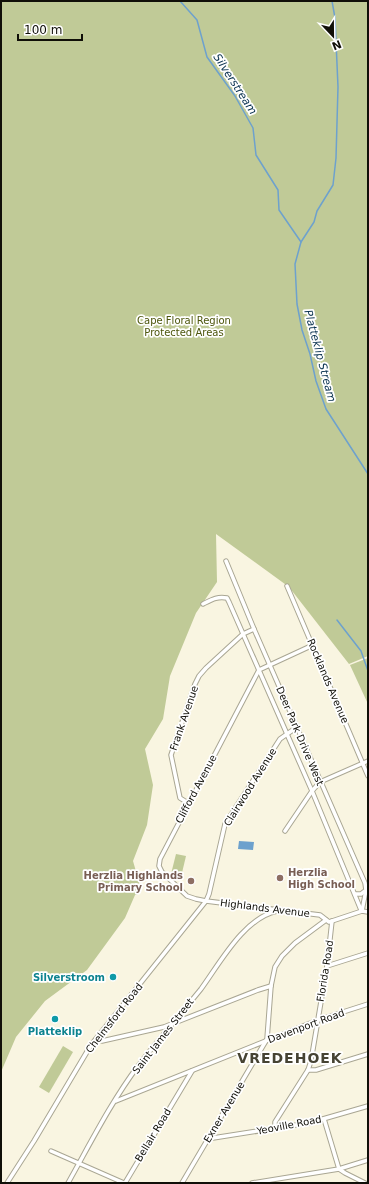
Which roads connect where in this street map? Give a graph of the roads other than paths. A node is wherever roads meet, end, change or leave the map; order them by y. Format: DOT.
graph roads {
  1 [pos="226,561"];
  2 [pos="287,586"];
  3 [pos="203,604"];
  4 [pos="254,629"];
  5 [pos="243,634"];
  6 [pos="313,645"];
  7 [pos="269,664"];
  8 [pos="259,670"];
  9 [pos="297,727"];
  10 [pos="287,734"];
  11 [pos="368,761"];
  12 [pos="362,764"];
  13 [pos="368,776"];
  14 [pos="320,782"];
  15 [pos="312,791"];
  16 [pos="188,803"];
  17 [pos="285,832"];
  18 [pos="366,890"];
  19 [pos="355,894"];
  20 [pos="206,902"];
  21 [pos="280,910"];
  22 [pos="362,911"];
  23 [pos="368,912"];
  24 [pos="326,920"];
  25 [pos="332,921"];
  26 [pos="368,953"];
  27 [pos="327,966"];
  28 [pos="271,986"];
  29 [pos="368,1004"];
  30 [pos="318,1020"];
  31 [pos="173,1023"];
  32 [pos="96,1038"];
  33 [pos="267,1040"];
  34 [pos="368,1054"];
  35 [pos="308,1070"];
  36 [pos="192,1071"];
  37 [pos="178,1077"];
  38 [pos="181,1088"];
  39 [pos="123,1089"];
  40 [pos="134,1094"];
  41 [pos="116,1101"];
  42 [pos="368,1106"];
  43 [pos="324,1119"];
  44 [pos="275,1130"];
  45 [pos="210,1137"];
  46 [pos="51,1150"];
  47 [pos="368,1160"];
  48 [pos="80,1162"];
  49 [pos="340,1169"];
  50 [pos="281,1181"];
  51 [pos="7,1183"];
  52 [pos="68,1183"];
  53 [pos="124,1183"];
  54 [pos="182,1183"];
  55 [pos="252,1183"];
  56 [pos="365,1183"];
  1 -- 4 [label="street, Deer Park Drive West"];
  2 -- 6 [label="street, Rocklands Avenue"];
  3 -- 5 [label="street"];
  4 -- 5 [label="street, Frank Avenue"];
  4 -- 7 [label="street, Deer Park Drive West"];
  5 -- 8 [label="street"];
  5 -- 16 [label="street, Frank Avenue"];
  6 -- 7 [label="street"];
  6 -- 12 [label="street, Rocklands Avenue"];
  7 -- 8 [label="street"];
  7 -- 9 [label="street, Deer Park Drive West"];
  8 -- 10 [label="street"];
  8 -- 16 [label="street, Clifford Avenue"];
  9 -- 10 [label="street, Clairwood Avenue"];
  9 -- 14 [label="street, Deer Park Drive West"];
  10 -- 15 [label="street"];
  10 -- 20 [label="street, Clairwood Avenue"];
  11 -- 12 [label="street"];
  12 -- 13 [label="street, Rocklands Avenue"];
  12 -- 14 [label="street"];
  14 -- 15 [label="street"];
  14 -- 18 [label="street, Deer Park Drive West"];
  15 -- 17 [label="street"];
  15 -- 19 [label="street"];
  16 -- 20 [label="street, Clifford Avenue"];
  18 -- 19 [label="street"];
  18 -- 22 [label="street, Deer Park Drive West"];
  19 -- 22 [label="street"];
  20 -- 21 [label="street, Highlands Avenue"];
  20 -- 32 [label="street, Chelmsford Road"];
  21 -- 24 [label="street, Highlands Avenue"];
  21 -- 31 [label="street, Saint James Street"];
  22 -- 23 [label="street, Highlands Avenue"];
  22 -- 25 [label="street, Highlands Avenue"];
  24 -- 25 [label="street, Highlands Avenue"];
  24 -- 28 [label="street, Exner Avenue"];
  25 -- 27 [label="street, Florida Road"];
  26 -- 27 [label="street"];
  27 -- 30 [label="street, Florida Road"];
  28 -- 31 [label="street"];
  28 -- 33 [label="street, Exner Avenue"];
  29 -- 30 [label="street, Davenport Road"];
  30 -- 33 [label="street, Davenport Road"];
  30 -- 35 [label="street, Florida Road"];
  31 -- 32 [label="street"];
  31 -- 39 [label="street, Saint James Street"];
  32 -- 51 [label="street, Chelmsford Road"];
  33 -- 36 [label="street, Davenport Road"];
  33 -- 45 [label="street, Exner Avenue"];
  34 -- 35 [label="street"];
  35 -- 44 [label="street, Florida Road"];
  36 -- 37 [label="street, Davenport Road"];
  36 -- 38 [label="street, Bellair Road"];
  37 -- 38 [label="street"];
  37 -- 40 [label="street, Davenport Road"];
  38 -- 53 [label="street, Bellair Road"];
  39 -- 40 [label="street"];
  39 -- 41 [label="street, Saint James Street"];
  40 -- 41 [label="street, Davenport Road"];
  41 -- 48 [label="street, Saint James Street"];
  42 -- 43 [label="street, Yeoville Road"];
  43 -- 44 [label="street, Yeoville Road"];
  43 -- 49 [label="street"];
  44 -- 45 [label="street, Yeoville Road"];
  45 -- 54 [label="street, Exner Avenue"];
  46 -- 48 [label="street"];
  47 -- 49 [label="street"];
  48 -- 52 [label="street, Saint James Street"];
  48 -- 53 [label="street"];
  49 -- 50 [label="street"];
  49 -- 56 [label="street"];
  50 -- 55 [label="street"];
}
